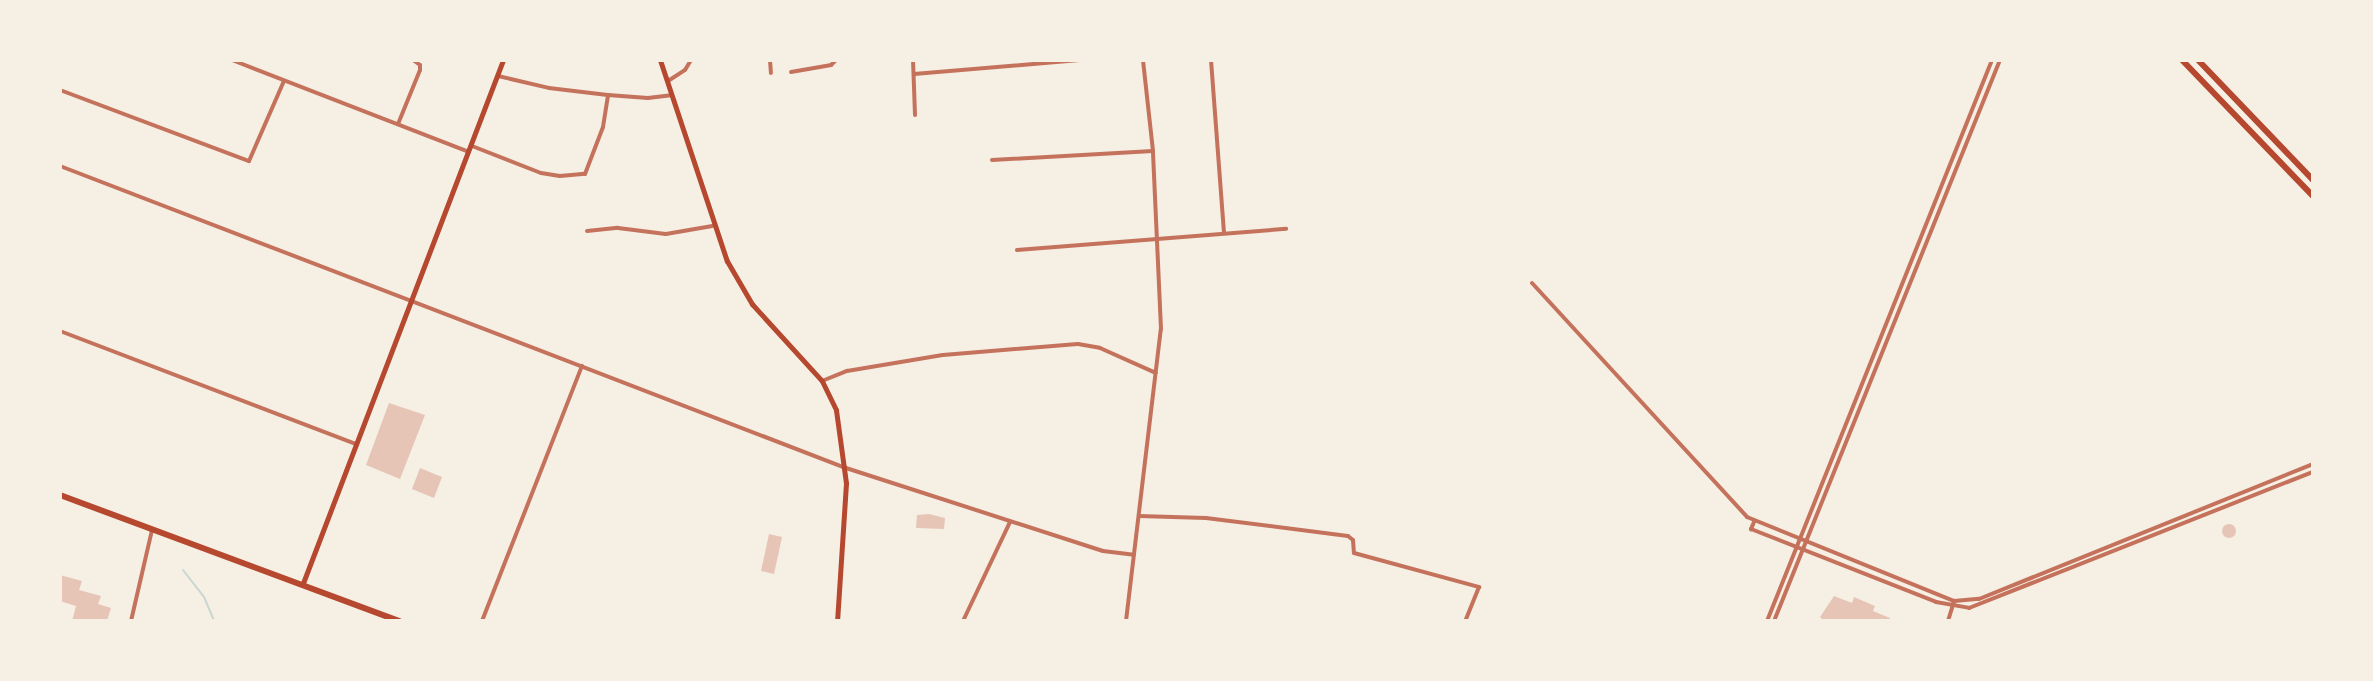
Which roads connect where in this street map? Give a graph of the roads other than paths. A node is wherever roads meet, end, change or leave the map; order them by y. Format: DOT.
graph roads {
  1 [pos="232,60"];
  2 [pos="413,60"];
  3 [pos="503,60"];
  4 [pos="660,60"];
  5 [pos="691,60"];
  6 [pos="770,60"];
  7 [pos="913,60"];
  8 [pos="1082,60"];
  9 [pos="1143,60"];
  10 [pos="1211,60"];
  11 [pos="1992,60"];
  12 [pos="2000,60"];
  13 [pos="2182,60"];
  14 [pos="2198,60"];
  15 [pos="835,62"];
  16 [pos="791,72"];
  17 [pos="771,73"];
  18 [pos="914,74"];
  19 [pos="498,76"];
  20 [pos="284,81"];
  21 [pos="668,81"];
  22 [pos="60,90"];
  23 [pos="608,95"];
  24 [pos="673,95"];
  25 [pos="915,115"];
  26 [pos="398,124"];
  27 [pos="470,149"];
  28 [pos="1153,151"];
  29 [pos="992,160"];
  30 [pos="60,166"];
  31 [pos="2313,180"];
  32 [pos="2313,196"];
  33 [pos="712,226"];
  34 [pos="1286,229"];
  35 [pos="587,231"];
  36 [pos="1224,234"];
  37 [pos="1158,241"];
  38 [pos="1017,250"];
  39 [pos="1532,283"];
  40 [pos="412,299"];
  41 [pos="60,331"];
  42 [pos="582,366"];
  43 [pos="1156,373"];
  44 [pos="822,381"];
  45 [pos="356,444"];
  46 [pos="2313,464"];
  47 [pos="846,468"];
  48 [pos="2313,472"];
  49 [pos="60,495"];
  50 [pos="1139,516"];
  51 [pos="1010,522"];
  52 [pos="1754,522"];
  53 [pos="153,528"];
  54 [pos="1802,542"];
  55 [pos="1800,548"];
  56 [pos="1134,555"];
  57 [pos="303,583"];
  58 [pos="1954,601"];
  59 [pos="1952,608"];
  60 [pos="131,621"];
  61 [pos="399,621"];
  62 [pos="482,621"];
  63 [pos="837,621"];
  64 [pos="963,621"];
  65 [pos="1126,621"];
  66 [pos="1465,621"];
  67 [pos="1767,621"];
  68 [pos="1774,621"];
  69 [pos="1948,621"];
  1 -- 20 [label="street"];
  2 -- 26 [label="street"];
  3 -- 19 [label="main road"];
  4 -- 21 [label="main road"];
  5 -- 21 [label="street"];
  6 -- 17 [label="street"];
  7 -- 18 [label="street"];
  8 -- 18 [label="street"];
  9 -- 28 [label="street"];
  10 -- 36 [label="street"];
  11 -- 54 [label="street"];
  12 -- 54 [label="street"];
  13 -- 32 [label="main road"];
  14 -- 31 [label="main road"];
  15 -- 16 [label="street"];
  18 -- 25 [label="street"];
  19 -- 23 [label="street"];
  19 -- 27 [label="main road"];
  20 -- 22 [label="street"];
  20 -- 26 [label="street"];
  21 -- 24 [label="main road"];
  23 -- 24 [label="street"];
  23 -- 27 [label="street"];
  24 -- 33 [label="main road"];
  26 -- 27 [label="street"];
  27 -- 40 [label="main road"];
  28 -- 29 [label="street"];
  28 -- 37 [label="street"];
  30 -- 40 [label="street"];
  33 -- 35 [label="street"];
  33 -- 44 [label="main road"];
  34 -- 36 [label="street"];
  36 -- 37 [label="street"];
  37 -- 38 [label="street"];
  37 -- 43 [label="street"];
  39 -- 52 [label="street"];
  40 -- 42 [label="street"];
  40 -- 45 [label="main road"];
  41 -- 45 [label="street"];
  42 -- 47 [label="street"];
  42 -- 62 [label="street"];
  43 -- 44 [label="street"];
  43 -- 50 [label="street"];
  44 -- 47 [label="main road"];
  45 -- 57 [label="main road"];
  46 -- 58 [label="street"];
  47 -- 51 [label="street"];
  47 -- 63 [label="main road"];
  48 -- 59 [label="street"];
  49 -- 53 [label="main road"];
  50 -- 56 [label="street"];
  50 -- 66 [label="street"];
  51 -- 56 [label="street"];
  51 -- 64 [label="street"];
  52 -- 54 [label="street"];
  52 -- 55 [label="street"];
  53 -- 57 [label="main road"];
  53 -- 60 [label="street"];
  54 -- 55 [label="street"];
  54 -- 58 [label="street"];
  55 -- 59 [label="street"];
  55 -- 67 [label="street"];
  55 -- 68 [label="street"];
  56 -- 65 [label="street"];
  57 -- 61 [label="main road"];
  58 -- 59 [label="street"];
  59 -- 69 [label="street"];
}
